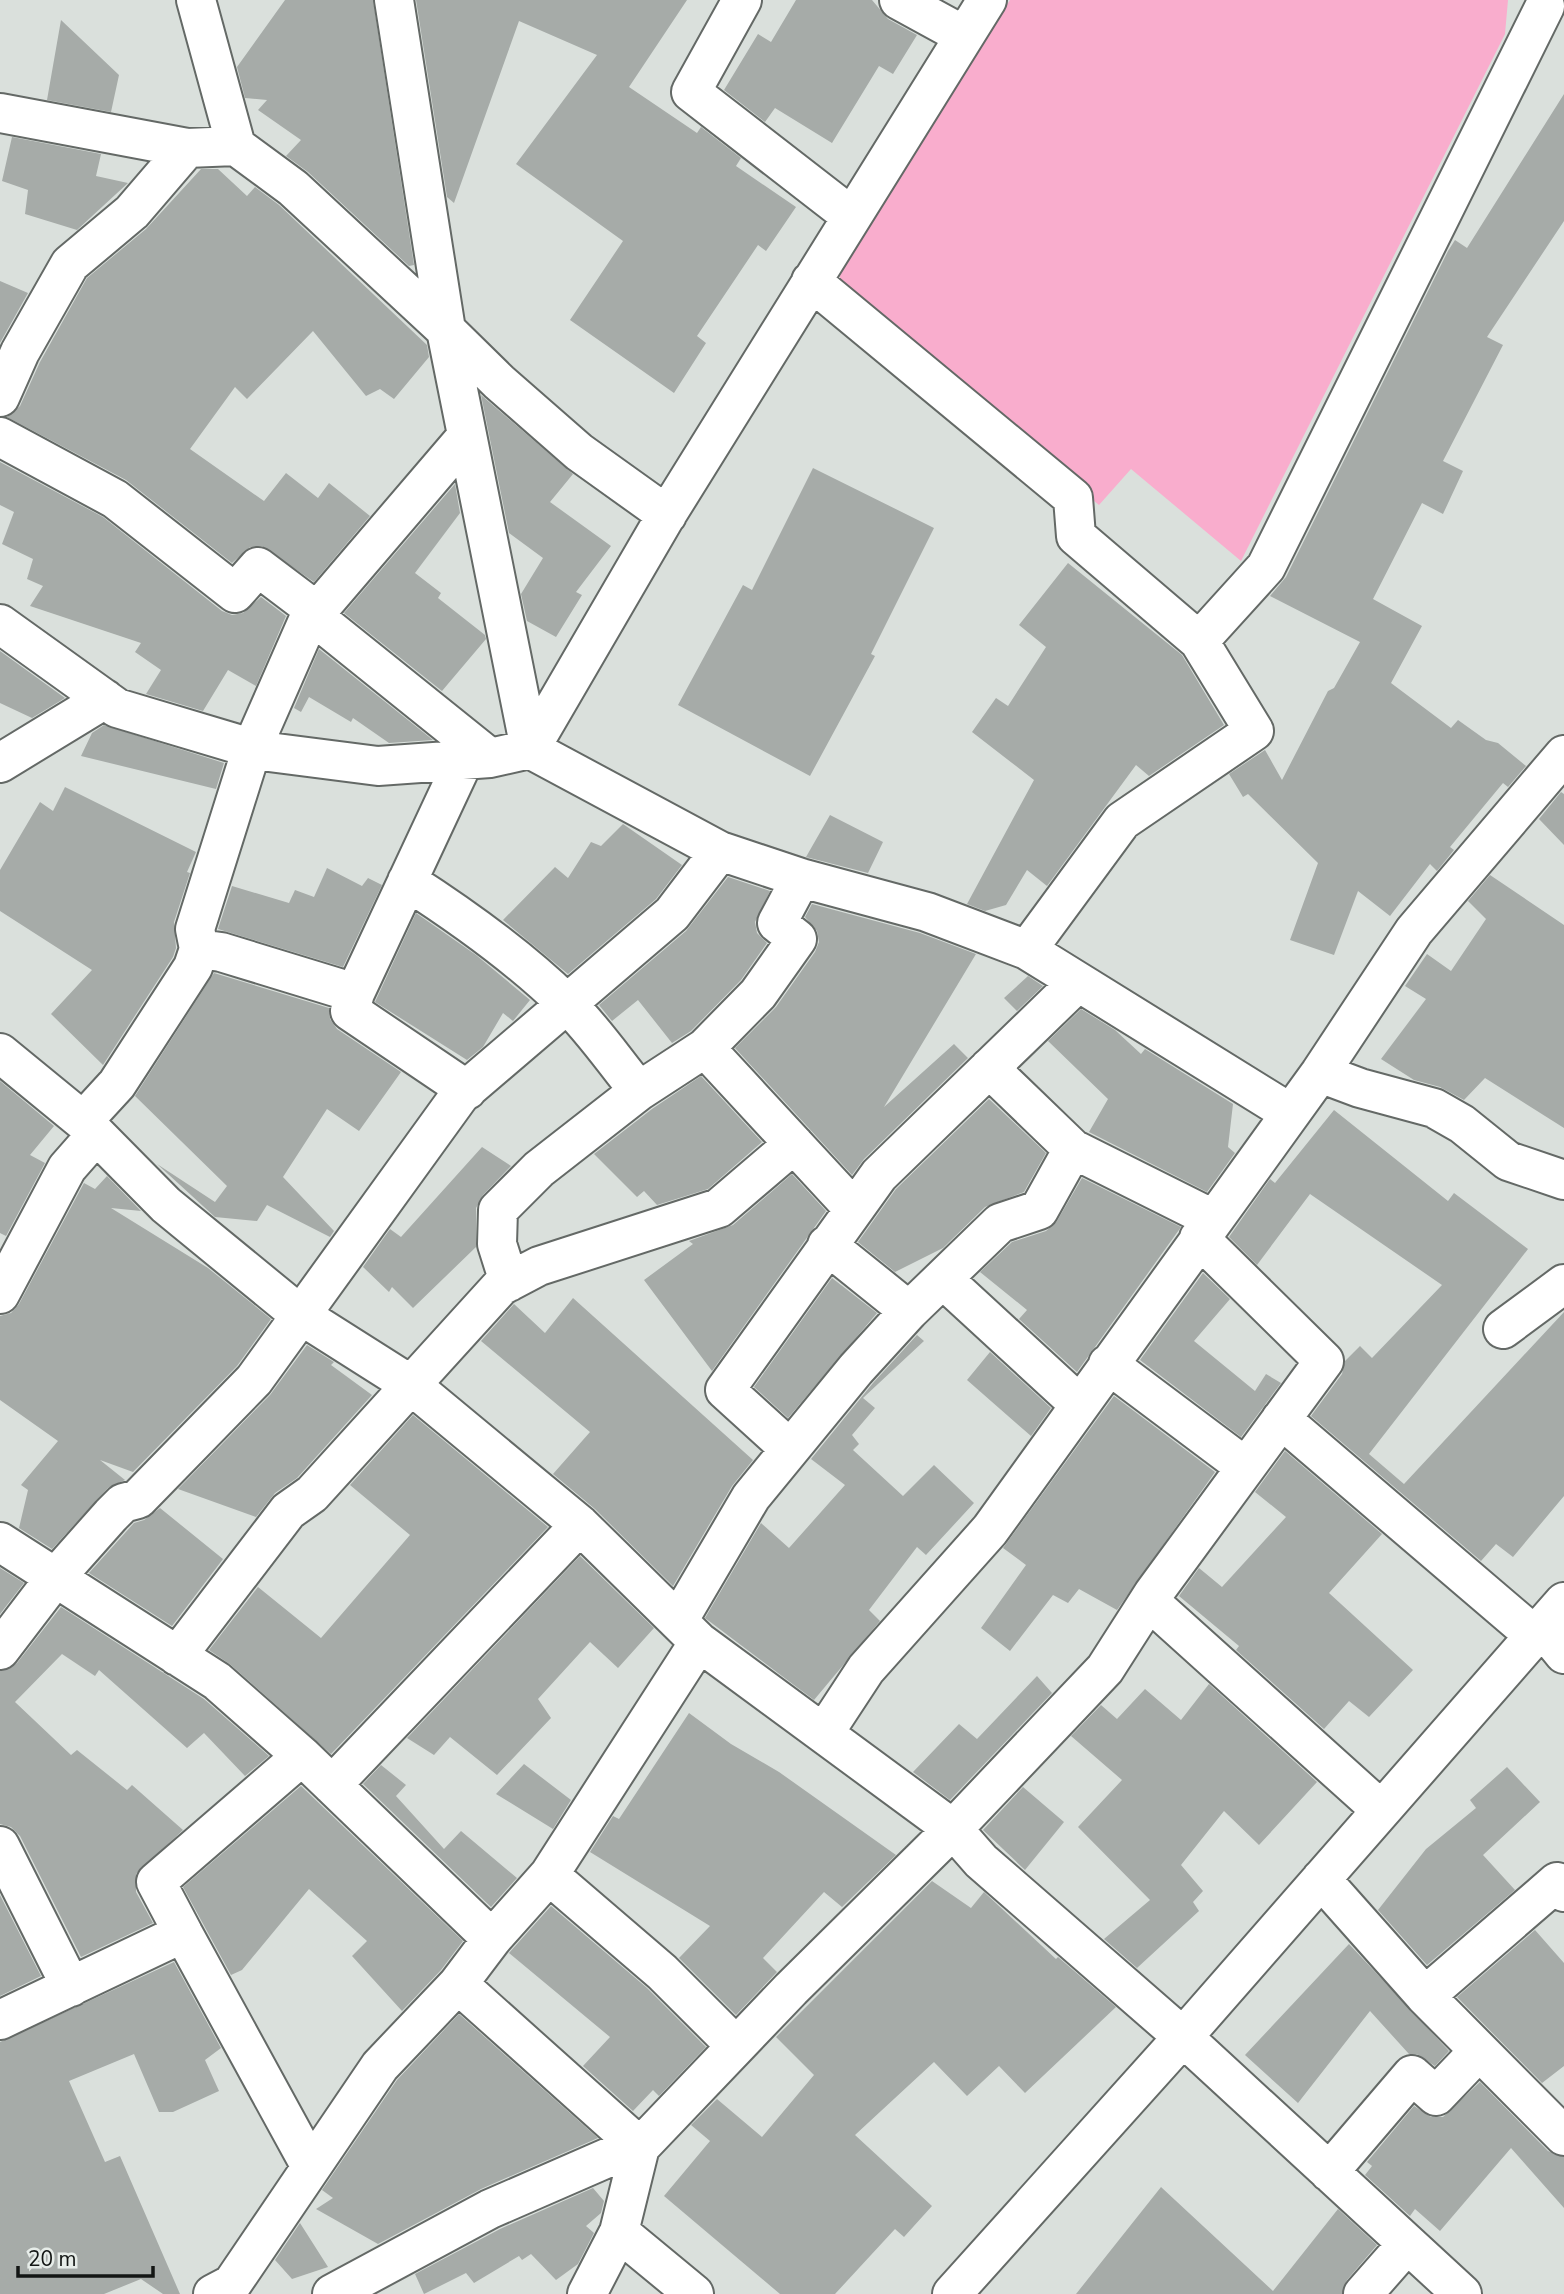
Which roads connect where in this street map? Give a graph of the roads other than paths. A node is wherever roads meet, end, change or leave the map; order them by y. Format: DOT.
graph roads {
  1 [pos="196,0"];
  2 [pos="394,0"];
  3 [pos="743,0"];
  4 [pos="899,0"];
  5 [pos="987,0"];
  6 [pos="1548,8"];
  7 [pos="963,35"];
  8 [pos="0,113"];
  9 [pos="236,146"];
  10 [pos="187,148"];
  11 [pos="851,216"];
  12 [pos="811,281"];
  13 [pos="446,330"];
  14 [pos="0,397"];
  15 [pos="467,436"];
  16 [pos="0,437"];
  17 [pos="667,515"];
  18 [pos="315,614"];
  19 [pos="2,631"];
  20 [pos="1199,641"];
  21 [pos="105,699"];
  22 [pos="252,748"];
  23 [pos="530,749"];
  24 [pos="1564,756"];
  25 [pos="477,759"];
  26 [pos="0,763"];
  27 [pos="720,851"];
  28 [pos="801,878"];
  29 [pos="407,881"];
  30 [pos="199,948"];
  31 [pos="1027,950"];
  32 [pos="1078,982"];
  33 [pos="355,993"];
  34 [pos="569,1005"];
  35 [pos="705,1048"];
  36 [pos="0,1053"];
  37 [pos="989,1068"];
  38 [pos="1320,1073"];
  39 [pos="467,1090"];
  40 [pos="639,1090"];
  41 [pos="1290,1113"];
  42 [pos="90,1128"];
  43 [pos="794,1144"];
  44 [pos="1073,1150"];
  45 [pos="1563,1182"];
  46 [pos="853,1208"];
  47 [pos="1206,1228"];
  48 [pos="827,1245"];
  49 [pos="943,1279"];
  50 [pos="509,1282"];
  51 [pos="1564,1284"];
  52 [pos="0,1294"];
  53 [pos="909,1311"];
  54 [pos="299,1314"];
  55 [pos="1503,1329"];
  56 [pos="1108,1364"];
  57 [pos="411,1385"];
  58 [pos="1080,1405"];
  59 [pos="1281,1419"];
  60 [pos="789,1448"];
  61 [pos="1244,1466"];
  62 [pos="580,1525"];
  63 [pos="0,1542"];
  64 [pos="55,1578"];
  65 [pos="1149,1601"];
  66 [pos="1551,1630"];
  67 [pos="689,1632"];
  68 [pos="0,1650"];
  69 [pos="177,1656"];
  70 [pos="824,1733"];
  71 [pos="302,1756"];
  72 [pos="332,1785"];
  73 [pos="1381,1810"];
  74 [pos="953,1829"];
  75 [pos="0,1846"];
  76 [pos="550,1875"];
  77 [pos="1321,1879"];
  78 [pos="1564,1892"];
  79 [pos="183,1933"];
  80 [pos="492,1939"];
  81 [pos="458,1984"];
  82 [pos="71,1987"];
  83 [pos="1425,1996"];
  84 [pos="0,2020"];
  85 [pos="1183,2037"];
  86 [pos="736,2046"];
  87 [pos="1479,2050"];
  88 [pos="1564,2136"];
  89 [pos="640,2147"];
  90 [pos="311,2168"];
  91 [pos="1329,2172"];
  92 [pos="619,2232"];
  93 [pos="1407,2244"];
  94 [pos="231,2289"];
  95 [pos="332,2294"];
  96 [pos="587,2294"];
  97 [pos="694,2294"];
  98 [pos="952,2294"];
  99 [pos="1363,2294"];
  100 [pos="1462,2294"];
  1 -- 9 [label="street"];
  2 -- 13 [label="street"];
  3 -- 11 [label="street"];
  4 -- 7 [label="street"];
  5 -- 7 [label="street"];
  6 -- 20 [label="street"];
  7 -- 11 [label="street"];
  8 -- 10 [label="street"];
  9 -- 10 [label="street"];
  9 -- 13 [label="street"];
  10 -- 14 [label="street"];
  11 -- 12 [label="street"];
  12 -- 17 [label="street"];
  12 -- 20 [label="street"];
  13 -- 15 [label="street"];
  13 -- 17 [label="street"];
  15 -- 18 [label="street"];
  15 -- 23 [label="street"];
  16 -- 18 [label="street"];
  17 -- 23 [label="street"];
  18 -- 22 [label="street"];
  18 -- 25 [label="street"];
  19 -- 21 [label="street"];
  20 -- 31 [label="street"];
  21 -- 22 [label="street"];
  21 -- 26 [label="street"];
  22 -- 25 [label="street"];
  22 -- 30 [label="street"];
  23 -- 25 [label="street"];
  23 -- 27 [label="street"];
  24 -- 38 [label="street"];
  25 -- 29 [label="street"];
  27 -- 28 [label="street"];
  27 -- 34 [label="street"];
  28 -- 31 [label="street"];
  28 -- 35 [label="street"];
  29 -- 33 [label="street"];
  29 -- 34 [label="street"];
  30 -- 33 [label="street"];
  30 -- 42 [label="street"];
  31 -- 32 [label="street"];
  32 -- 37 [label="street"];
  32 -- 41 [label="street"];
  33 -- 39 [label="street"];
  34 -- 39 [label="street"];
  34 -- 40 [label="street"];
  35 -- 40 [label="street"];
  35 -- 43 [label="street"];
  36 -- 42 [label="street"];
  37 -- 44 [label="street"];
  37 -- 46 [label="street"];
  38 -- 41 [label="street"];
  38 -- 45 [label="street"];
  39 -- 54 [label="street"];
  40 -- 50 [label="street"];
  41 -- 47 [label="street"];
  42 -- 52 [label="street"];
  42 -- 54 [label="street"];
  43 -- 46 [label="street"];
  43 -- 50 [label="street"];
  44 -- 47 [label="street"];
  44 -- 49 [label="street"];
  46 -- 48 [label="street"];
  47 -- 56 [label="street"];
  47 -- 59 [label="street"];
  48 -- 53 [label="street"];
  48 -- 60 [label="street"];
  49 -- 53 [label="street"];
  49 -- 58 [label="street"];
  50 -- 57 [label="street"];
  51 -- 55 [label="street"];
  53 -- 60 [label="street"];
  54 -- 57 [label="street"];
  54 -- 64 [label="street"];
  56 -- 58 [label="street"];
  56 -- 61 [label="street"];
  57 -- 62 [label="street"];
  57 -- 69 [label="street"];
  58 -- 70 [label="street"];
  59 -- 61 [label="street"];
  59 -- 66 [label="street"];
  60 -- 67 [label="street"];
  61 -- 65 [label="street"];
  62 -- 67 [label="street"];
  62 -- 72 [label="street"];
  63 -- 64 [label="street"];
  64 -- 68 [label="street"];
  64 -- 69 [label="street"];
  65 -- 73 [label="street"];
  65 -- 74 [label="street"];
  66 -- 73 [label="street"];
  67 -- 70 [label="street"];
  67 -- 76 [label="street"];
  69 -- 71 [label="street"];
  70 -- 74 [label="street"];
  71 -- 72 [label="street"];
  71 -- 79 [label="street"];
  72 -- 80 [label="street"];
  73 -- 77 [label="street"];
  74 -- 85 [label="street"];
  74 -- 86 [label="street"];
  75 -- 82 [label="street"];
  76 -- 80 [label="street"];
  76 -- 86 [label="street"];
  77 -- 83 [label="street"];
  77 -- 85 [label="street"];
  78 -- 83 [label="street"];
  79 -- 82 [label="street"];
  79 -- 90 [label="street"];
  80 -- 81 [label="street"];
  81 -- 89 [label="street"];
  81 -- 90 [label="street"];
  82 -- 84 [label="street"];
  83 -- 87 [label="street"];
  85 -- 91 [label="street"];
  85 -- 98 [label="street"];
  86 -- 89 [label="street"];
  87 -- 88 [label="street"];
  87 -- 91 [label="street"];
  89 -- 92 [label="street"];
  89 -- 95 [label="street"];
  90 -- 94 [label="street"];
  91 -- 93 [label="street"];
  92 -- 96 [label="street"];
  92 -- 97 [label="street"];
  93 -- 99 [label="street"];
  93 -- 100 [label="street"];
}
